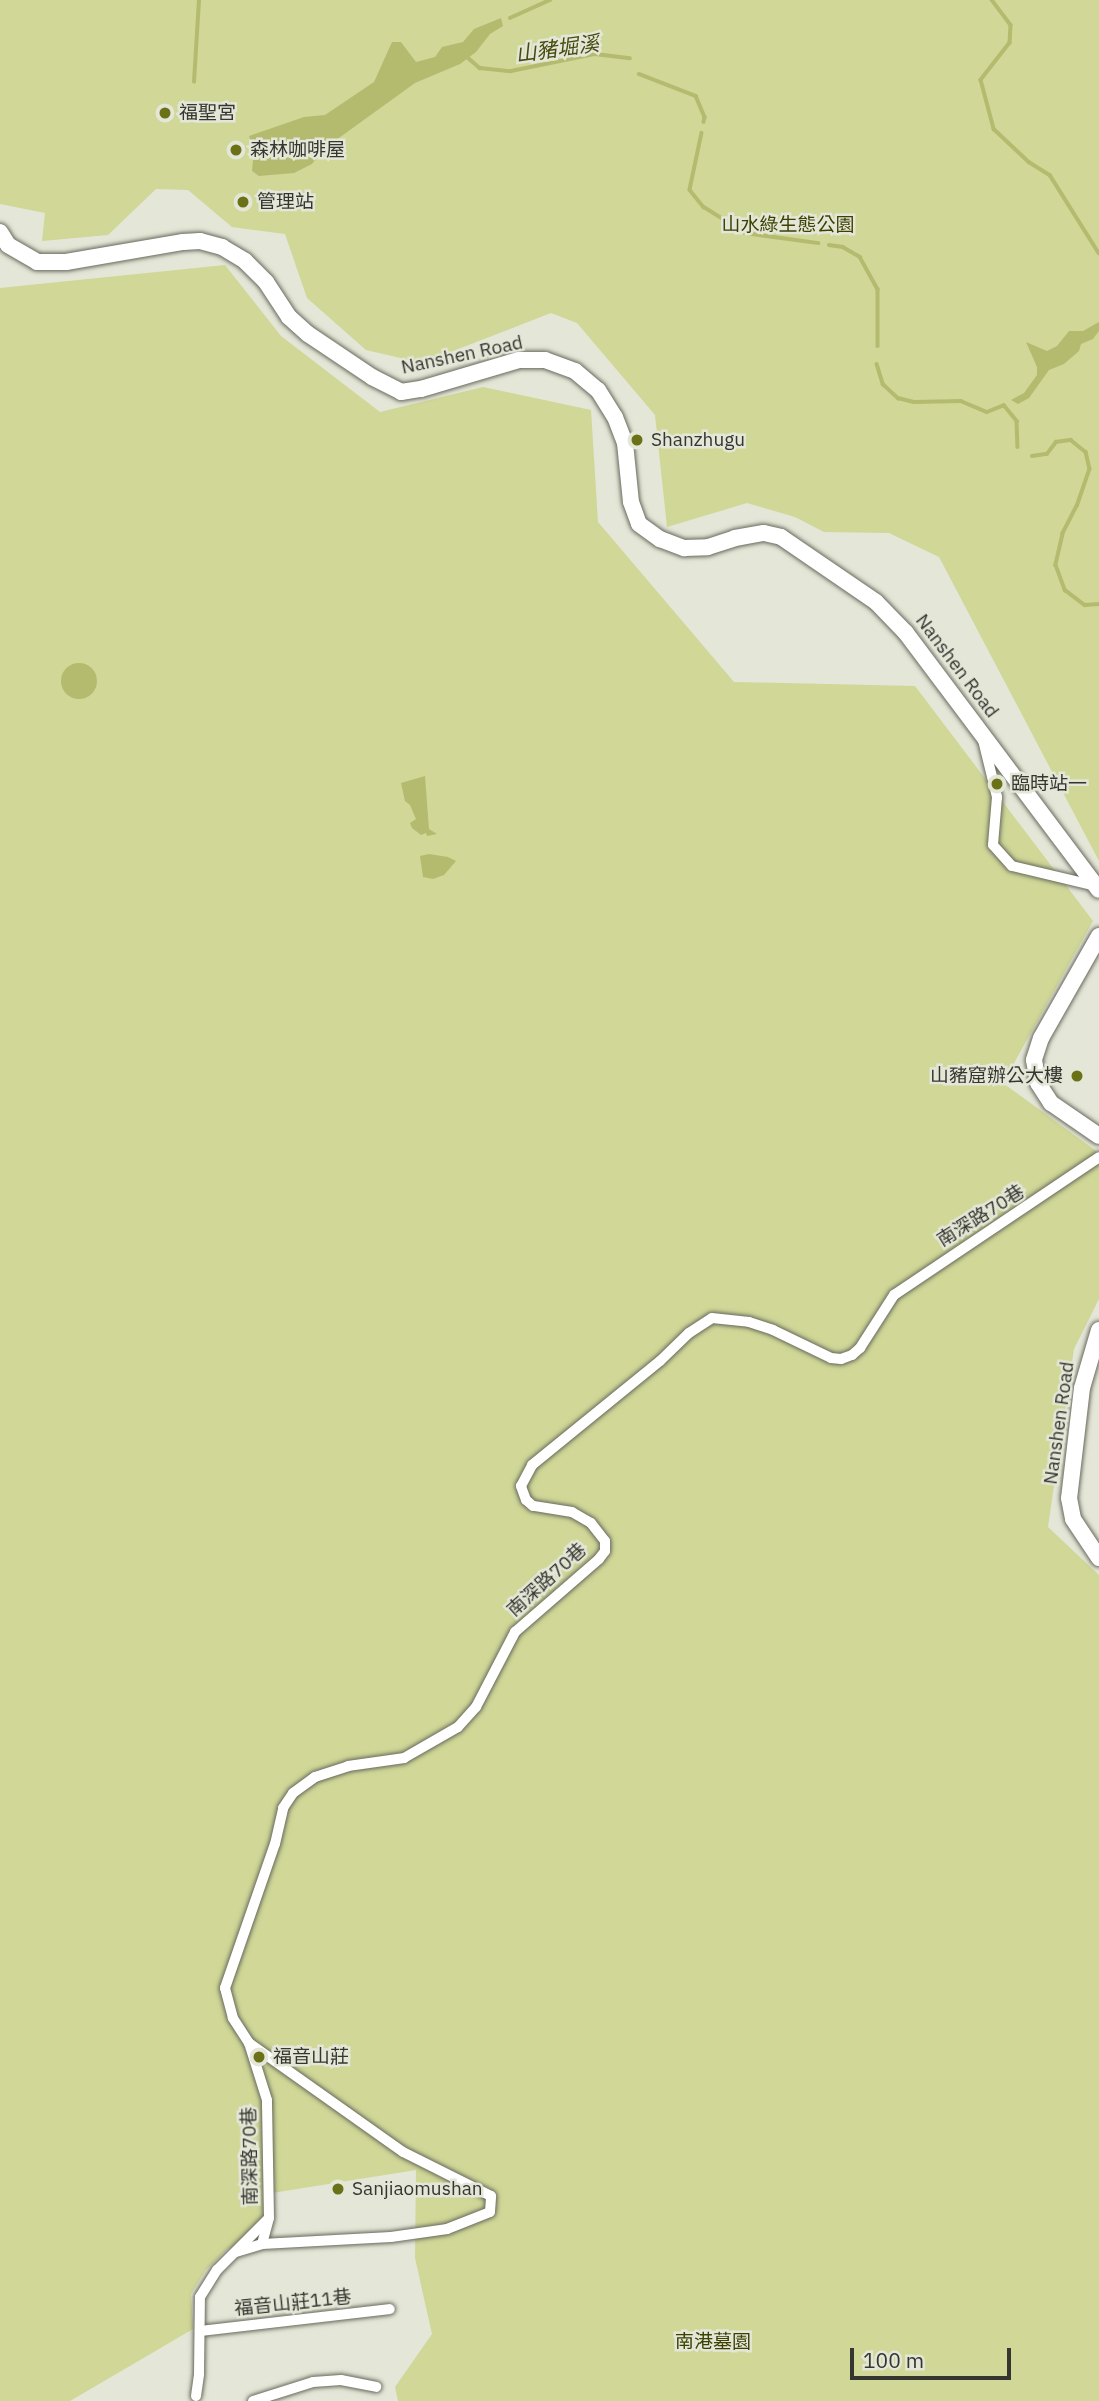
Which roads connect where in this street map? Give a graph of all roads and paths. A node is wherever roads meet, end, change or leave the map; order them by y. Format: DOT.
graph roads {
  1 [pos="0,232"];
  2 [pos="981,734"];
  3 [pos="1098,888"];
  4 [pos="1099,936"];
  5 [pos="1099,1136"];
  6 [pos="1099,1157"];
  7 [pos="1099,1330"];
  8 [pos="1099,1558"];
  9 [pos="249,2043"];
  10 [pos="268,2218"];
  11 [pos="262,2244"];
  12 [pos="236,2252"];
  13 [pos="390,2309"];
  14 [pos="201,2331"];
  15 [pos="376,2386"];
  16 [pos="195,2399"];
  17 [pos="253,2401"];
  1 -- 2 [label="main road, Nanshen Road"];
  2 -- 3 [label="main road, Nanshen Road"];
  2 -- 3 [label="street"];
  4 -- 5 [label="main road"];
  6 -- 9 [label="street, 南深路70巷"];
  7 -- 8 [label="main road, Nanshen Road"];
  9 -- 10 [label="street, 南深路70巷"];
  9 -- 11 [label="street"];
  10 -- 11 [label="street, 南深路70巷"];
  10 -- 12 [label="street"];
  11 -- 12 [label="street"];
  12 -- 14 [label="street"];
  13 -- 14 [label="street, 福音山莊11巷"];
  14 -- 16 [label="street"];
  15 -- 17 [label="street"];
}
